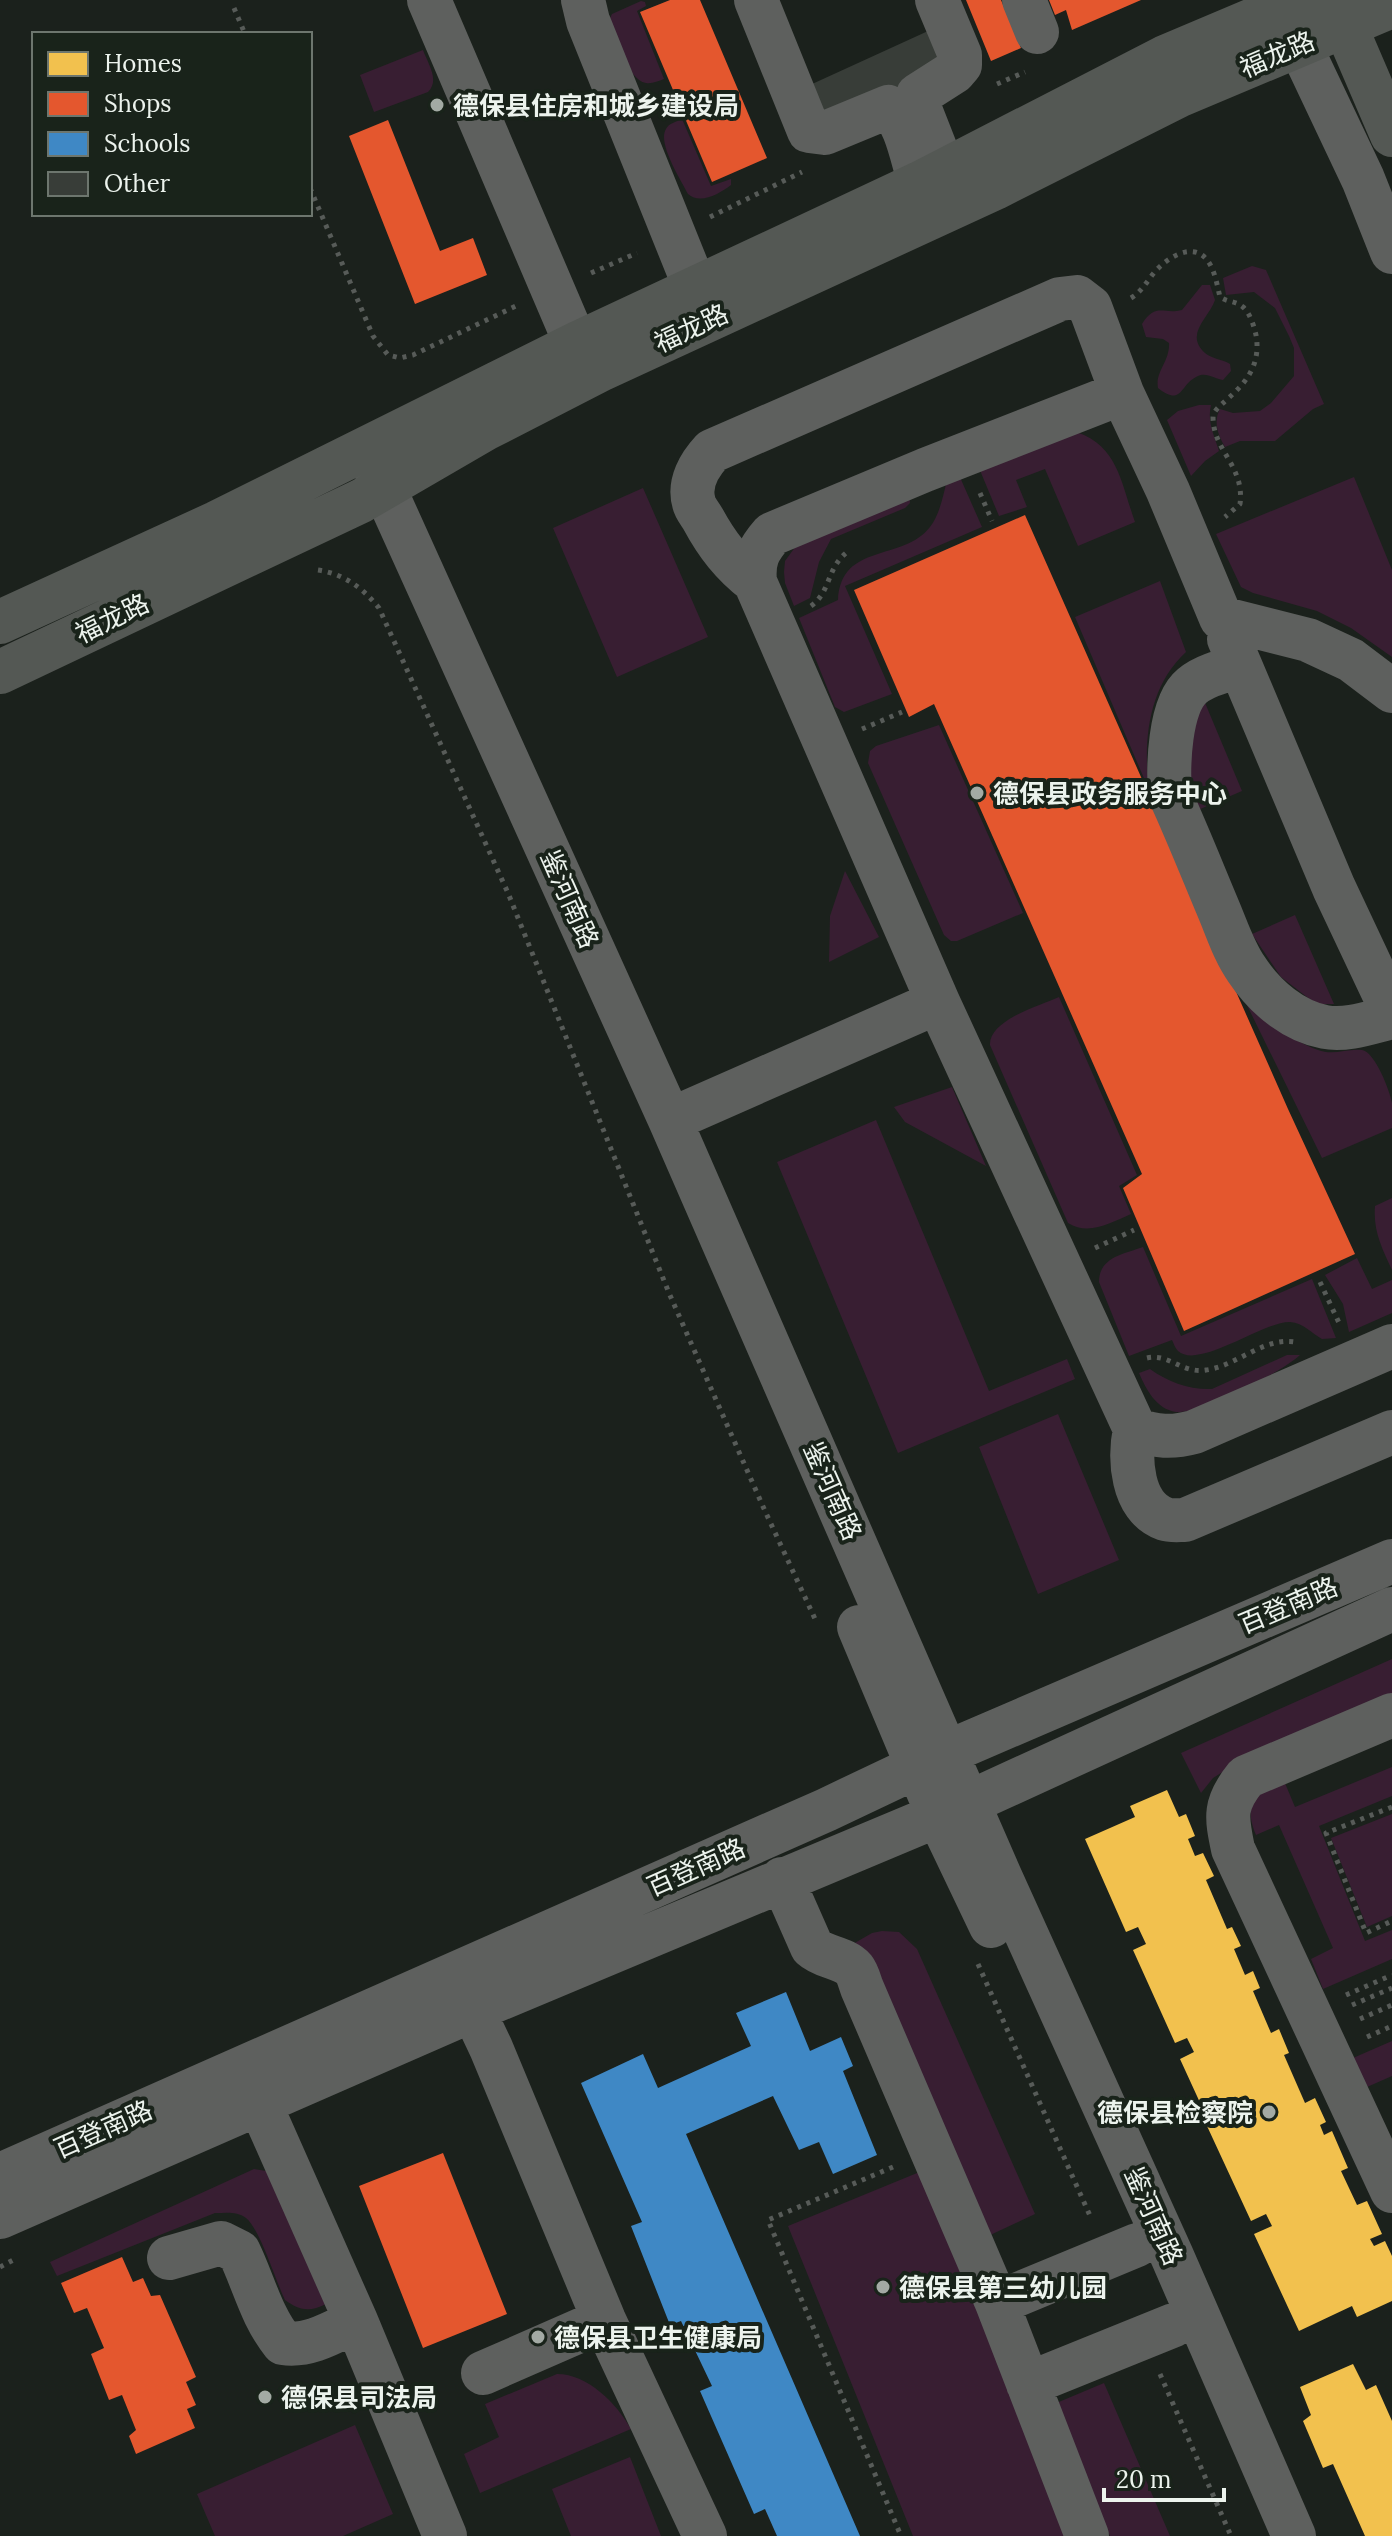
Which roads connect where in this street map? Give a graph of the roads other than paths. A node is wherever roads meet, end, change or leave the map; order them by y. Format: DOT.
graph roads {
  1 [pos="429,0"];
  2 [pos="583,0"];
  3 [pos="756,0"];
  4 [pos="937,0"];
  5 [pos="1370,12"];
  6 [pos="1290,13"];
  7 [pos="1386,122"];
  8 [pos="932,177"];
  9 [pos="1363,179"];
  10 [pos="1392,252"];
  11 [pos="695,287"];
  12 [pos="576,344"];
  13 [pos="1122,393"];
  14 [pos="364,475"];
  15 [pos="755,582"];
  16 [pos="1221,618"];
  17 [pos="0,622"];
  18 [pos="1239,667"];
  19 [pos="0,672"];
  20 [pos="1392,691"];
  21 [pos="938,1002"];
  22 [pos="1392,1014"];
  23 [pos="670,1120"];
  24 [pos="1392,1346"];
  25 [pos="1135,1429"];
  26 [pos="1392,1432"];
  27 [pos="1392,1561"];
  28 [pos="1392,1609"];
  29 [pos="1392,1715"];
  30 [pos="933,1760"];
  31 [pos="954,1809"];
  32 [pos="782,1879"];
  33 [pos="473,2010"];
  34 [pos="259,2102"];
  35 [pos="0,2175"];
  36 [pos="1392,2191"];
  37 [pos="0,2217"];
  38 [pos="1123,2251"];
  39 [pos="169,2258"];
  40 [pos="997,2303"];
  41 [pos="604,2320"];
  42 [pos="356,2321"];
  43 [pos="1159,2331"];
  44 [pos="483,2373"];
  45 [pos="1028,2384"];
  46 [pos="445,2536"];
  47 [pos="705,2536"];
  48 [pos="1087,2536"];
  49 [pos="1265,2536"];
  50 [pos="1294,2536"];
  1 -- 12 [label="street"];
  2 -- 11 [label="street"];
  3 -- 8 [label="street"];
  4 -- 8 [label="street"];
  5 -- 6 [label="main road, 福龙路"];
  5 -- 7 [label="main road"];
  6 -- 8 [label="main road, 福龙路"];
  6 -- 9 [label="street"];
  6 -- 14 [label="main road, 福龙路"];
  7 -- 9 [label="street"];
  8 -- 11 [label="main road, 福龙路"];
  9 -- 10 [label="street"];
  11 -- 12 [label="main road, 福龙路"];
  12 -- 14 [label="main road, 福龙路"];
  13 -- 15 [label="street"];
  13 -- 15 [label="street"];
  13 -- 16 [label="street"];
  14 -- 17 [label="main road, 福龙路"];
  14 -- 19 [label="main road, 福龙路"];
  14 -- 23 [label="street, 鉴河南路"];
  14 -- 30 [label="street, 鉴河南路"];
  15 -- 21 [label="street"];
  16 -- 18 [label="street"];
  16 -- 20 [label="street"];
  18 -- 22 [label="street"];
  18 -- 22 [label="street"];
  21 -- 23 [label="street"];
  21 -- 25 [label="street"];
  23 -- 30 [label="street, 鉴河南路"];
  24 -- 25 [label="street"];
  25 -- 26 [label="street"];
  27 -- 30 [label="street, 百登南路"];
  28 -- 31 [label="street, 百登南路"];
  29 -- 36 [label="street"];
  30 -- 31 [label="street, 鉴河南路"];
  30 -- 35 [label="street, 百登南路"];
  31 -- 32 [label="street, 百登南路"];
  31 -- 38 [label="street, 鉴河南路"];
  31 -- 50 [label="street, 鉴河南路"];
  32 -- 33 [label="street, 百登南路"];
  32 -- 40 [label="street"];
  33 -- 34 [label="street, 百登南路"];
  33 -- 41 [label="street"];
  34 -- 37 [label="street, 百登南路"];
  34 -- 42 [label="street"];
  38 -- 40 [label="street"];
  38 -- 43 [label="street, 鉴河南路"];
  39 -- 42 [label="street"];
  40 -- 45 [label="street"];
  41 -- 44 [label="street"];
  41 -- 47 [label="street"];
  42 -- 46 [label="street"];
  43 -- 45 [label="street"];
  43 -- 49 [label="street, 鉴河南路"];
  45 -- 48 [label="street"];
}
